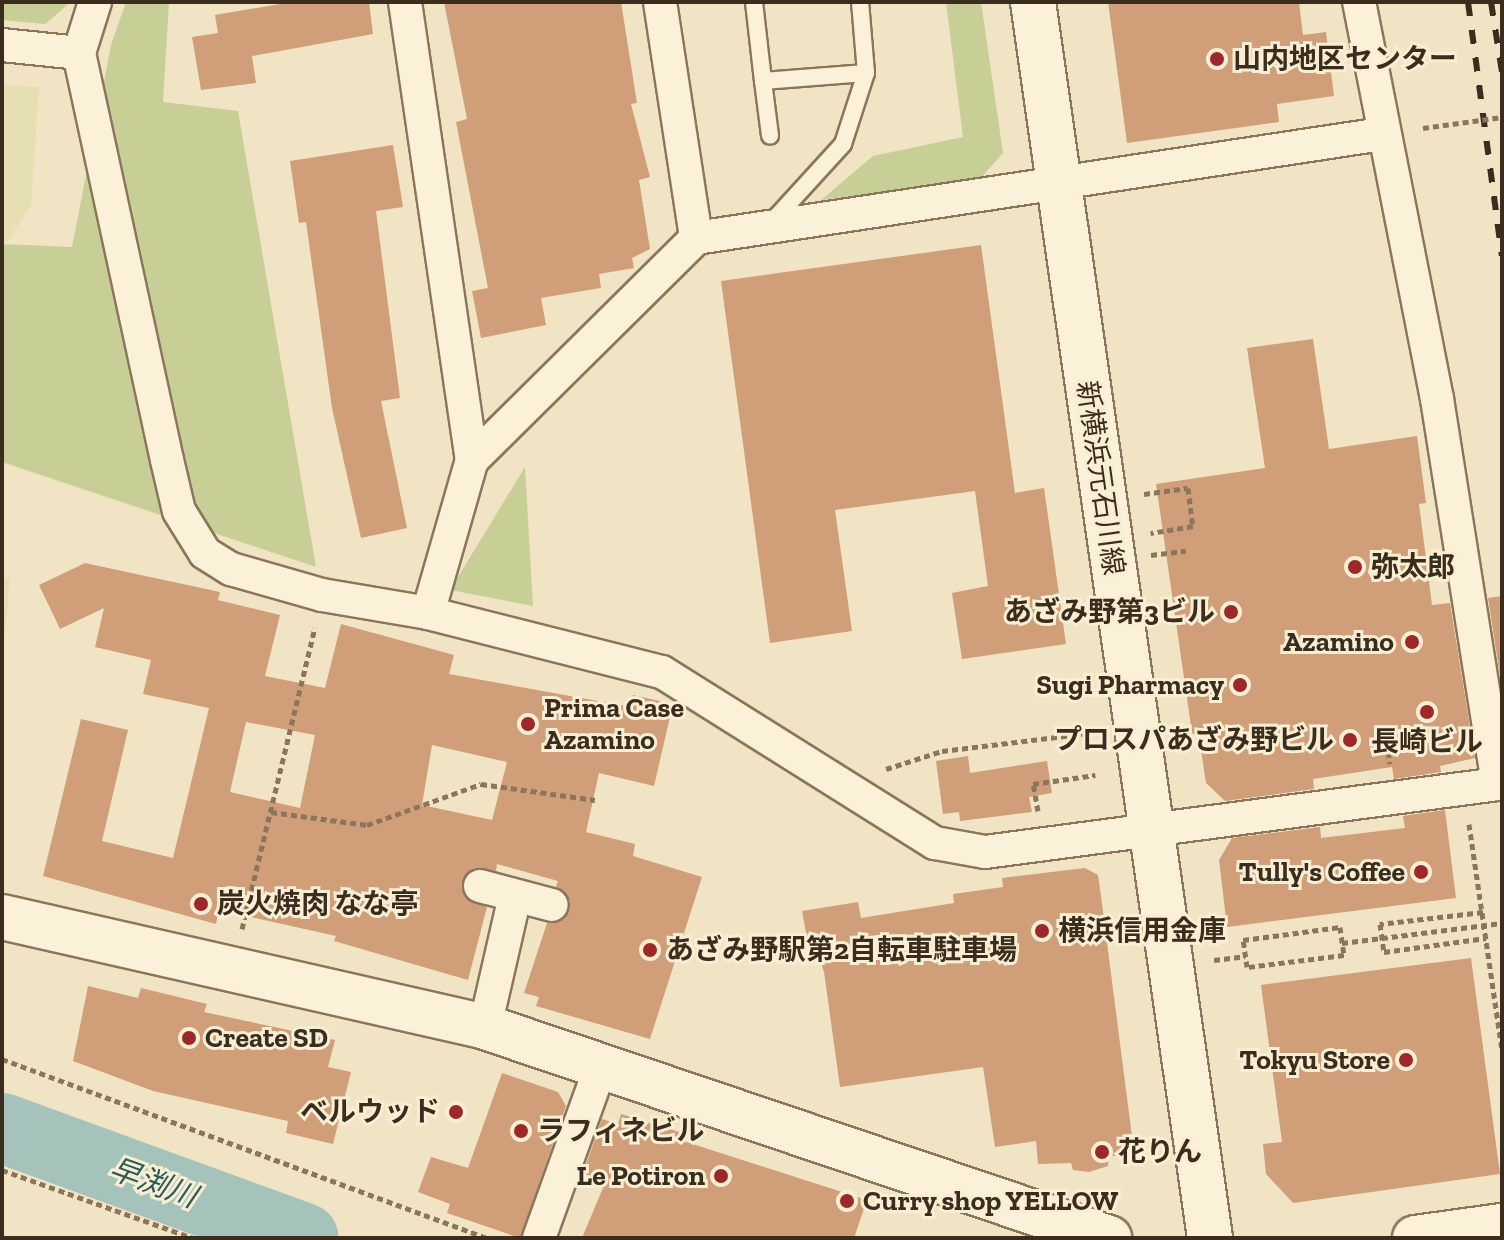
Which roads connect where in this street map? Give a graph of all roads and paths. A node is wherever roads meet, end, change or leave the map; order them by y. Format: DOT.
graph roads {
  1 [pos="95,2"];
  2 [pos="405,2"];
  3 [pos="660,2"];
  4 [pos="754,2"];
  5 [pos="860,2"];
  6 [pos="1033,2"];
  7 [pos="1359,2"];
  8 [pos="2,45"];
  9 [pos="79,53"];
  10 [pos="866,73"];
  11 [pos="763,81"];
  12 [pos="1502,117"];
  13 [pos="1423,128"];
  14 [pos="1382,134"];
  15 [pos="770,136"];
  16 [pos="1060,183"];
  17 [pos="769,226"];
  18 [pos="696,238"];
  19 [pos="472,460"];
  20 [pos="1158,492"];
  21 [pos="1146,534"];
  22 [pos="1186,551"];
  23 [pos="1138,556"];
  24 [pos="322,595"];
  25 [pos="428,613"];
  26 [pos="1385,732"];
  27 [pos="1089,733"];
  28 [pos="1390,765"];
  29 [pos="876,772"];
  30 [pos="1095,775"];
  31 [pos="595,800"];
  32 [pos="271,812"];
  33 [pos="1468,814"];
  34 [pos="1039,817"];
  35 [pos="1152,829"];
  36 [pos="480,886"];
  37 [pos="515,896"];
  38 [pos="552,905"];
  39 [pos="1483,912"];
  40 [pos="2,917"];
  41 [pos="1502,923"];
  42 [pos="1485,925"];
  43 [pos="1382,938"];
  44 [pos="1486,938"];
  45 [pos="1342,943"];
  46 [pos="1245,956"];
  47 [pos="1214,960"];
  48 [pos="232,969"];
  49 [pos="485,1027"];
  50 [pos="1502,1049"];
  51 [pos="2,1059"];
  52 [pos="600,1069"];
  53 [pos="2,1170"];
  54 [pos="1502,1226"];
  55 [pos="193,1238"];
  56 [pos="487,1238"];
  57 [pos="539,1238"];
  58 [pos="1109,1238"];
  59 [pos="1210,1238"];
  60 [pos="1415,1238"];
  1 -- 9 [label="street"];
  2 -- 19 [label="street"];
  3 -- 18 [label="street"];
  4 -- 11 [label="lane"];
  5 -- 10 [label="lane"];
  6 -- 16 [label="street, 新横浜元石川線"];
  7 -- 14 [label="street"];
  8 -- 9 [label="street"];
  9 -- 24 [label="street"];
  10 -- 11 [label="lane"];
  10 -- 17 [label="lane"];
  11 -- 15 [label="lane"];
  12 -- 13 [label="path, bridge"];
  14 -- 16 [label="street"];
  14 -- 35 [label="street"];
  16 -- 17 [label="street"];
  16 -- 35 [label="street, 新横浜元石川線"];
  17 -- 18 [label="street"];
  18 -- 19 [label="street"];
  19 -- 25 [label="street"];
  20 -- 21 [label="path"];
  22 -- 23 [label="path"];
  24 -- 25 [label="street"];
  24 -- 32 [label="path"];
  25 -- 35 [label="street"];
  26 -- 28 [label="path"];
  27 -- 29 [label="path"];
  30 -- 34 [label="path"];
  31 -- 32 [label="path"];
  32 -- 48 [label="path"];
  33 -- 39 [label="path"];
  35 -- 59 [label="street, 新横浜元石川線"];
  36 -- 37 [label="street"];
  37 -- 38 [label="street"];
  37 -- 49 [label="street"];
  39 -- 42 [label="path"];
  39 -- 43 [label="path"];
  40 -- 48 [label="street"];
  41 -- 42 [label="path"];
  42 -- 43 [label="path"];
  42 -- 44 [label="path"];
  43 -- 44 [label="path"];
  43 -- 45 [label="path"];
  44 -- 50 [label="path"];
  45 -- 46 [label="path"];
  45 -- 46 [label="path"];
  46 -- 47 [label="path"];
  48 -- 49 [label="street"];
  49 -- 52 [label="street"];
  51 -- 56 [label="path"];
  52 -- 57 [label="street"];
  52 -- 58 [label="street"];
  53 -- 55 [label="path"];
  54 -- 60 [label="street"];
}
